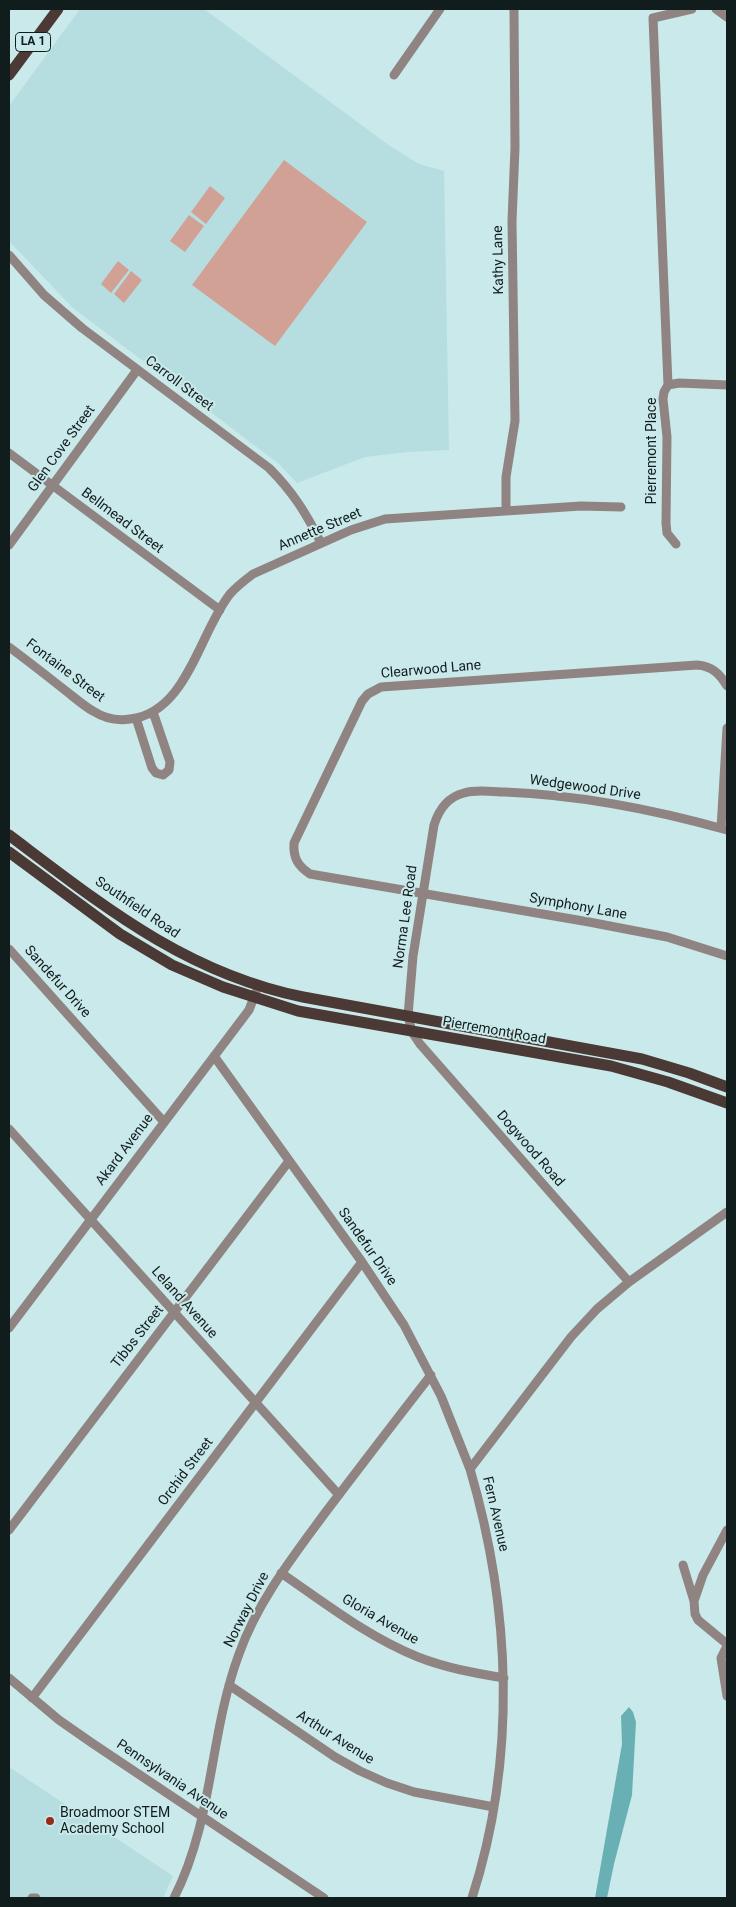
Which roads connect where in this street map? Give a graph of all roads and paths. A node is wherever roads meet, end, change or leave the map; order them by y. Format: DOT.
graph roads {
  1 [pos="58,9"];
  2 [pos="440,9"];
  3 [pos="514,9"];
  4 [pos="692,9"];
  5 [pos="716,9"];
  6 [pos="727,18"];
  7 [pos="9,75"];
  8 [pos="394,75"];
  9 [pos="9,256"];
  10 [pos="137,370"];
  11 [pos="668,385"];
  12 [pos="727,386"];
  13 [pos="9,453"];
  14 [pos="52,485"];
  15 [pos="621,508"];
  16 [pos="506,510"];
  17 [pos="321,544"];
  18 [pos="676,544"];
  19 [pos="9,546"];
  20 [pos="220,610"];
  21 [pos="9,647"];
  22 [pos="725,682"];
  23 [pos="153,712"];
  24 [pos="136,718"];
  25 [pos="727,728"];
  26 [pos="442,807"];
  27 [pos="724,829"];
  28 [pos="9,835"];
  29 [pos="9,852"];
  30 [pos="68,879"];
  31 [pos="60,890"];
  32 [pos="422,894"];
  33 [pos="164,944"];
  34 [pos="9,949"];
  35 [pos="157,956"];
  36 [pos="727,956"];
  37 [pos="259,986"];
  38 [pos="254,998"];
  39 [pos="408,1016"];
  40 [pos="456,1025"];
  41 [pos="412,1032"];
  42 [pos="455,1039"];
  43 [pos="614,1054"];
  44 [pos="214,1056"];
  45 [pos="611,1066"];
  46 [pos="727,1087"];
  47 [pos="727,1103"];
  48 [pos="164,1122"];
  49 [pos="9,1128"];
  50 [pos="289,1161"];
  51 [pos="727,1212"];
  52 [pos="90,1219"];
  53 [pos="362,1262"];
  54 [pos="629,1282"];
  55 [pos="174,1312"];
  56 [pos="11,1321"];
  57 [pos="431,1375"];
  58 [pos="256,1403"];
  59 [pos="470,1469"];
  60 [pos="339,1495"];
  61 [pos="9,1530"];
  62 [pos="727,1530"];
  63 [pos="683,1565"];
  64 [pos="281,1572"];
  65 [pos="694,1601"];
  66 [pos="727,1645"];
  67 [pos="9,1678"];
  68 [pos="504,1678"];
  69 [pos="228,1685"];
  70 [pos="727,1696"];
  71 [pos="32,1698"];
  72 [pos="494,1807"];
  73 [pos="204,1817"];
  74 [pos="174,1898"];
  75 [pos="324,1898"];
  76 [pos="472,1898"];
  1 -- 7 [label="main road, LA 1"];
  2 -- 8 [label="street"];
  3 -- 16 [label="street, Kathy Lane"];
  4 -- 11 [label="street"];
  5 -- 6 [label="street"];
  9 -- 10 [label="street, Carroll Street"];
  10 -- 14 [label="street, Glen Cove Street"];
  10 -- 17 [label="street, Carroll Street"];
  11 -- 12 [label="street, Pierremont Place"];
  11 -- 18 [label="street, Pierremont Place"];
  13 -- 14 [label="street, Bellmead Street"];
  14 -- 19 [label="street, Glen Cove Street"];
  14 -- 20 [label="street, Bellmead Street"];
  15 -- 16 [label="street, Annette Street"];
  16 -- 17 [label="street, Annette Street"];
  17 -- 20 [label="street, Annette Street"];
  20 -- 23 [label="street, Annette Street"];
  21 -- 24 [label="street, Fontaine Street"];
  22 -- 32 [label="street, Clearwood Lane"];
  23 -- 24 [label="street, Annette Street"];
  23 -- 24 [label="street"];
  25 -- 27 [label="street"];
  26 -- 27 [label="street, Wedgewood Drive"];
  26 -- 32 [label="street, Norma Lee Road"];
  28 -- 30 [label="main road, Southfield Road"];
  29 -- 31 [label="main road, Southfield Road"];
  30 -- 31 [label="main road"];
  30 -- 33 [label="main road, Southfield Road"];
  31 -- 35 [label="main road, Southfield Road"];
  32 -- 36 [label="street, Symphony Lane"];
  32 -- 39 [label="street, Norma Lee Road"];
  33 -- 35 [label="main road"];
  33 -- 37 [label="main road, Southfield Road"];
  34 -- 48 [label="street, Sandefur Drive"];
  35 -- 38 [label="main road, Southfield Road"];
  37 -- 38 [label="street, Akard Avenue"];
  37 -- 39 [label="main road, Pierremont Road"];
  38 -- 41 [label="main road, Pierremont Road"];
  38 -- 44 [label="street, Akard Avenue"];
  39 -- 40 [label="main road, Pierremont Road"];
  39 -- 41 [label="street, Norma Lee Road"];
  40 -- 42 [label="main road"];
  40 -- 43 [label="main road, Pierremont Road"];
  41 -- 42 [label="main road, Pierremont Road"];
  41 -- 54 [label="street, Dogwood Road"];
  42 -- 45 [label="main road, Pierremont Road"];
  43 -- 45 [label="main road"];
  43 -- 46 [label="main road, Pierremont Road"];
  44 -- 48 [label="street, Akard Avenue"];
  44 -- 50 [label="street, Sandefur Drive"];
  45 -- 47 [label="main road, Pierremont Road"];
  48 -- 52 [label="street, Akard Avenue"];
  49 -- 52 [label="street, Leland Avenue"];
  50 -- 53 [label="street, Sandefur Drive"];
  50 -- 55 [label="street, Tibbs Street"];
  51 -- 54 [label="street, Fern Avenue"];
  52 -- 55 [label="street, Leland Avenue"];
  52 -- 56 [label="street, Akard Avenue"];
  53 -- 57 [label="street, Sandefur Drive"];
  53 -- 58 [label="street, Orchid Street"];
  54 -- 59 [label="street, Fern Avenue"];
  55 -- 58 [label="street, Leland Avenue"];
  55 -- 61 [label="street, Tibbs Street"];
  57 -- 59 [label="street, Sandefur Drive"];
  57 -- 60 [label="street, Norway Drive"];
  58 -- 60 [label="street, Leland Avenue"];
  58 -- 71 [label="street, Orchid Street"];
  59 -- 68 [label="street, Fern Avenue"];
  60 -- 64 [label="street, Norway Drive"];
  62 -- 65 [label="street"];
  63 -- 65 [label="street"];
  64 -- 68 [label="street, Gloria Avenue"];
  64 -- 69 [label="street, Norway Drive"];
  65 -- 66 [label="street"];
  66 -- 70 [label="street"];
  67 -- 71 [label="street, Pennsylvania Avenue"];
  68 -- 72 [label="street, Fern Avenue"];
  69 -- 72 [label="street, Arthur Avenue"];
  69 -- 73 [label="street, Norway Drive"];
  71 -- 73 [label="street, Pennsylvania Avenue"];
  72 -- 76 [label="street, Fern Avenue"];
  73 -- 74 [label="street, Norway Drive"];
  73 -- 75 [label="street, Pennsylvania Avenue"];
}
